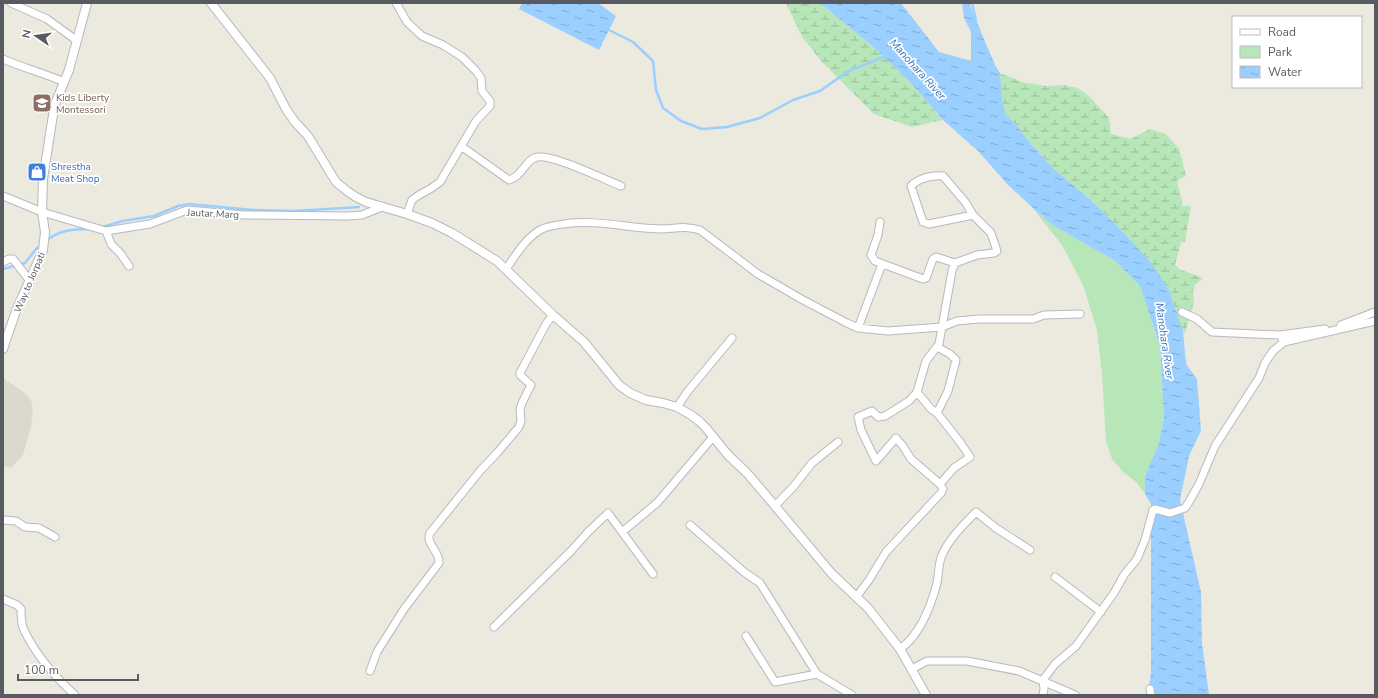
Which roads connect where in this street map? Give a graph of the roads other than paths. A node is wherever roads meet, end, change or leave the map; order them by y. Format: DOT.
graph roads {
  1 [pos="11,3"];
  2 [pos="87,3"];
  3 [pos="211,3"];
  4 [pos="396,3"];
  5 [pos="76,40"];
  6 [pos="3,59"];
  7 [pos="64,82"];
  8 [pos="461,146"];
  9 [pos="621,186"];
  10 [pos="3,196"];
  11 [pos="382,207"];
  12 [pos="42,212"];
  13 [pos="407,214"];
  14 [pos="973,215"];
  15 [pos="880,222"];
  16 [pos="106,231"];
  17 [pos="3,262"];
  18 [pos="955,263"];
  19 [pos="882,264"];
  20 [pos="129,266"];
  21 [pos="506,269"];
  22 [pos="30,281"];
  23 [pos="1182,312"];
  24 [pos="1375,312"];
  25 [pos="1080,314"];
  26 [pos="553,315"];
  27 [pos="1375,321"];
  28 [pos="942,327"];
  29 [pos="858,328"];
  30 [pos="1280,335"];
  31 [pos="732,338"];
  32 [pos="1284,342"];
  33 [pos="937,347"];
  34 [pos="3,349"];
  35 [pos="917,392"];
  36 [pos="677,408"];
  37 [pos="937,413"];
  38 [pos="713,437"];
  39 [pos="838,442"];
  40 [pos="940,484"];
  41 [pos="775,506"];
  42 [pos="3,520"];
  43 [pos="690,525"];
  44 [pos="622,532"];
  45 [pos="55,537"];
  46 [pos="1030,550"];
  47 [pos="653,574"];
  48 [pos="1055,577"];
  49 [pos="857,596"];
  50 [pos="3,599"];
  51 [pos="1101,612"];
  52 [pos="494,627"];
  53 [pos="746,636"];
  54 [pos="900,649"];
  55 [pos="912,669"];
  56 [pos="370,671"];
  57 [pos="817,674"];
  58 [pos="1043,680"];
  59 [pos="75,695"];
  60 [pos="852,695"];
  61 [pos="926,695"];
  62 [pos="1043,695"];
  63 [pos="1075,695"];
  1 -- 5 [label="street"];
  2 -- 5 [label="street, Way to Jorpati"];
  3 -- 11 [label="street"];
  4 -- 8 [label="street"];
  5 -- 7 [label="street, Way to Jorpati"];
  6 -- 7 [label="street"];
  7 -- 12 [label="street, Way to Jorpati"];
  8 -- 9 [label="street"];
  8 -- 13 [label="street"];
  10 -- 12 [label="street, Jautar Marg"];
  11 -- 13 [label="street"];
  11 -- 16 [label="street, Jautar Marg"];
  12 -- 16 [label="street, Jautar Marg"];
  12 -- 22 [label="street, Way to Jorpati"];
  13 -- 21 [label="street"];
  14 -- 14 [label="street"];
  14 -- 18 [label="street"];
  15 -- 19 [label="street"];
  16 -- 20 [label="street"];
  17 -- 22 [label="street"];
  18 -- 19 [label="street"];
  18 -- 28 [label="street"];
  19 -- 29 [label="street"];
  21 -- 26 [label="street"];
  21 -- 29 [label="street"];
  22 -- 34 [label="street, Way to Jorpati"];
  23 -- 30 [label="street"];
  24 -- 30 [label="street"];
  25 -- 28 [label="street"];
  26 -- 36 [label="street"];
  26 -- 56 [label="street"];
  27 -- 32 [label="street"];
  28 -- 29 [label="street"];
  28 -- 33 [label="street"];
  30 -- 32 [label="street"];
  31 -- 36 [label="street"];
  32 -- 51 [label="street"];
  33 -- 35 [label="street"];
  33 -- 37 [label="street"];
  35 -- 37 [label="street"];
  35 -- 40 [label="street"];
  36 -- 38 [label="street"];
  37 -- 40 [label="street"];
  38 -- 41 [label="street"];
  38 -- 44 [label="street"];
  39 -- 41 [label="street"];
  40 -- 49 [label="street"];
  41 -- 49 [label="street"];
  42 -- 45 [label="street"];
  43 -- 57 [label="street"];
  44 -- 47 [label="street"];
  44 -- 52 [label="street"];
  46 -- 54 [label="street"];
  48 -- 51 [label="street"];
  49 -- 54 [label="street"];
  50 -- 59 [label="street"];
  51 -- 58 [label="street"];
  53 -- 57 [label="street"];
  54 -- 55 [label="street"];
  55 -- 58 [label="street"];
  55 -- 61 [label="street"];
  57 -- 60 [label="street"];
  58 -- 62 [label="street"];
  58 -- 63 [label="street"];
}
